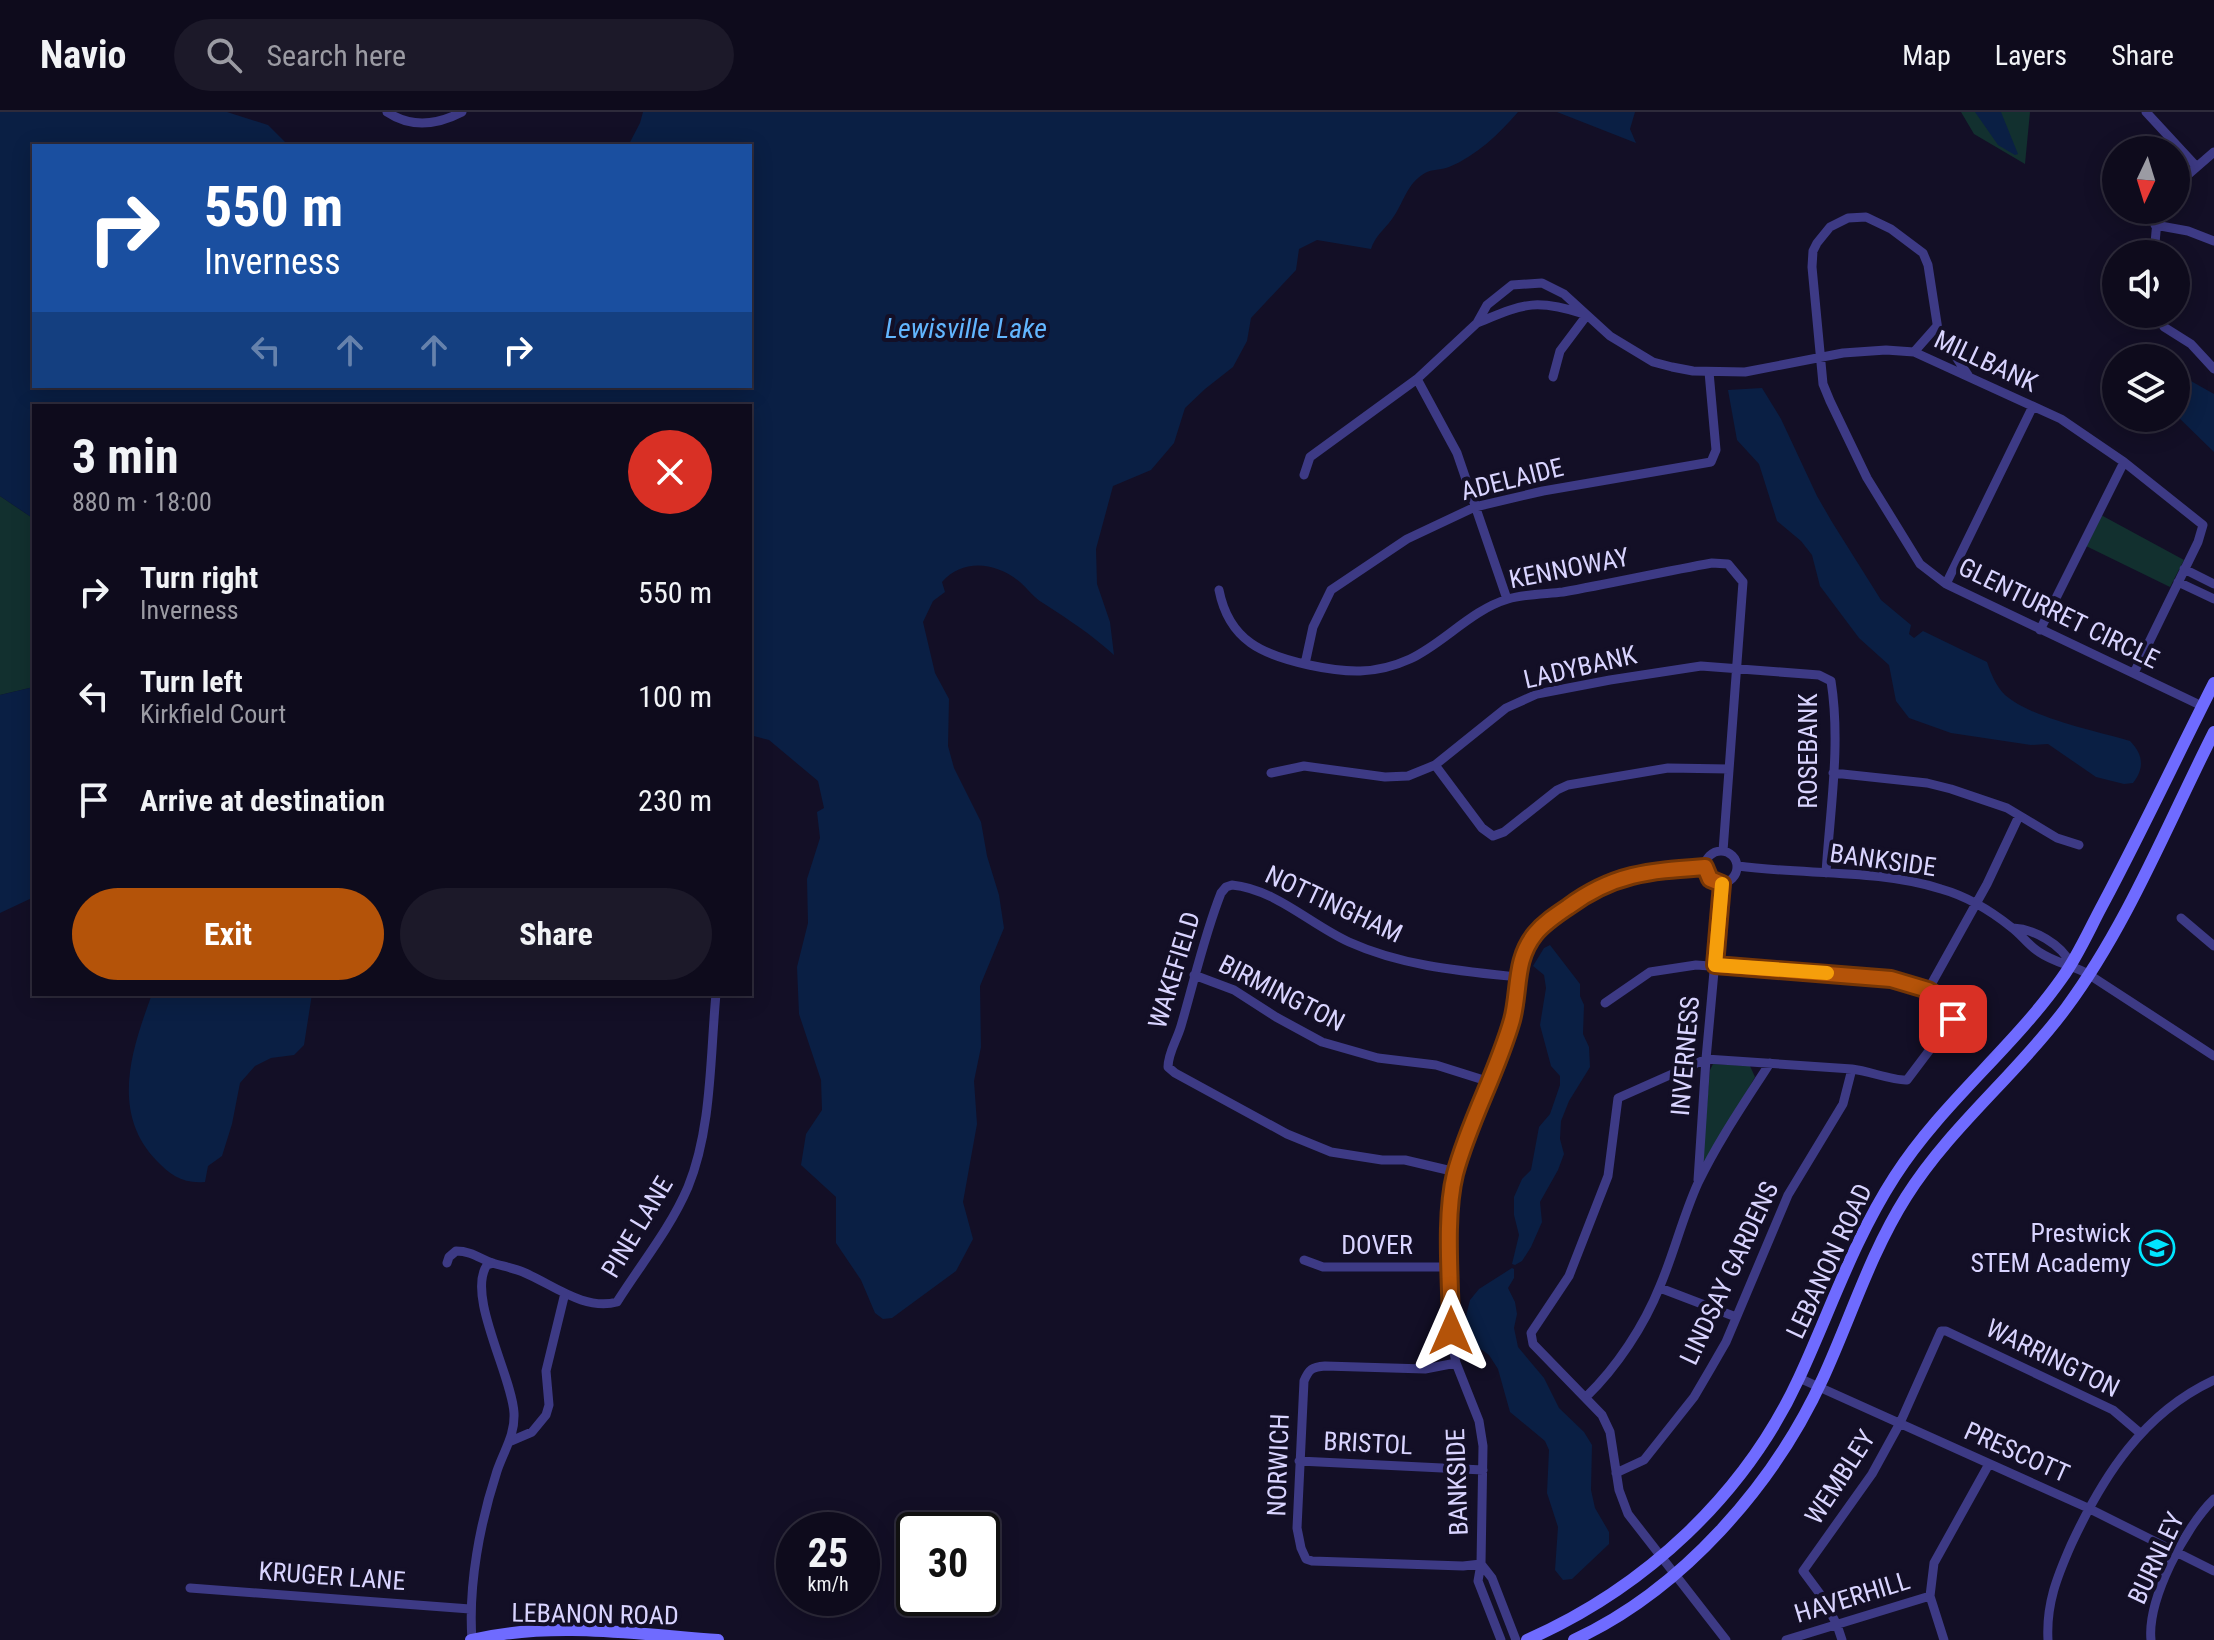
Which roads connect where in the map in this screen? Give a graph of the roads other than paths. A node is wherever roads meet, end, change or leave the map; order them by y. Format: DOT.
graph roads {
  1 [pos="387,112"];
  2 [pos="462,112"];
  3 [pos="2146,112"];
  4 [pos="2214,152"];
  5 [pos="2196,166"];
  6 [pos="2190,172"];
  7 [pos="2155,225"];
  8 [pos="2154,240"];
  9 [pos="2214,241"];
  10 [pos="1587,315"];
  11 [pos="1477,323"];
  12 [pos="1937,326"];
  13 [pos="2166,328"];
  14 [pos="1914,352"];
  15 [pos="1820,357"];
  16 [pos="2214,369"];
  17 [pos="1709,372"];
  18 [pos="1553,377"];
  19 [pos="1971,378"];
  20 [pos="1417,379"];
  21 [pos="2033,406"];
  22 [pos="2124,462"];
  23 [pos="1304,475"];
  24 [pos="1475,507"];
  25 [pos="2184,569"];
  26 [pos="2178,582"];
  27 [pos="1946,584"];
  28 [pos="2214,584"];
  29 [pos="1219,590"];
  30 [pos="1507,599"];
  31 [pos="2214,599"];
  32 [pos="2040,630"];
  33 [pos="1305,664"];
  34 [pos="1736,669"];
  35 [pos="2134,673"];
  36 [pos="1827,679"];
  37 [pos="2214,683"];
  38 [pos="2202,706"];
  39 [pos="2214,732"];
  40 [pos="1435,765"];
  41 [pos="1729,769"];
  42 [pos="1271,773"];
  43 [pos="1833,773"];
  44 [pos="2019,816"];
  45 [pos="2079,845"];
  46 [pos="1723,851"];
  47 [pos="1738,866"];
  48 [pos="1705,867"];
  49 [pos="1826,873"];
  50 [pos="1722,884"];
  51 [pos="1226,887"];
  52 [pos="1976,903"];
  53 [pos="2181,918"];
  54 [pos="2214,946"];
  55 [pos="2071,964"];
  56 [pos="1715,965"];
  57 [pos="2088,974"];
  58 [pos="1194,975"];
  59 [pos="1518,977"];
  60 [pos="1928,990"];
  61 [pos="716,996"];
  62 [pos="1605,1003"];
  63 [pos="2214,1056"];
  64 [pos="1706,1059"];
  65 [pos="1770,1063"];
  66 [pos="1852,1069"];
  67 [pos="1490,1082"];
  68 [pos="1456,1172"];
  69 [pos="1698,1183"];
  70 [pos="1304,1260"];
  71 [pos="447,1263"];
  72 [pos="493,1263"];
  73 [pos="1451,1267"];
  74 [pos="1660,1288"];
  75 [pos="565,1293"];
  76 [pos="1736,1317"];
  77 [pos="1941,1331"];
  78 [pos="1456,1363"];
  79 [pos="1799,1378"];
  80 [pos="2214,1380"];
  81 [pos="1819,1388"];
  82 [pos="1586,1397"];
  83 [pos="1900,1423"];
  84 [pos="2140,1433"];
  85 [pos="511,1441"];
  86 [pos="1299,1461"];
  87 [pos="1989,1464"];
  88 [pos="1483,1470"];
  89 [pos="1616,1473"];
  90 [pos="2214,1499"];
  91 [pos="2088,1508"];
  92 [pos="2177,1553"];
  93 [pos="1661,1558"];
  94 [pos="1481,1564"];
  95 [pos="2214,1571"];
  96 [pos="1674,1574"];
  97 [pos="190,1588"];
  98 [pos="1930,1596"];
  99 [pos="470,1609"];
  100 [pos="1837,1625"];
  101 [pos="472,1640"];
  102 [pos="718,1640"];
  103 [pos="1501,1640"];
  104 [pos="1516,1640"];
  105 [pos="1527,1640"];
  106 [pos="1574,1640"];
  107 [pos="1726,1640"];
  108 [pos="1786,1640"];
  109 [pos="1842,1640"];
  110 [pos="1944,1640"];
  111 [pos="2048,1640"];
  112 [pos="2151,1640"];
  1 -- 2 [label="street"];
  3 -- 5 [label="street"];
  4 -- 5 [label="street"];
  5 -- 6 [label="street"];
  7 -- 8 [label="street"];
  7 -- 9 [label="street"];
  10 -- 11 [label="street, MILLBANK"];
  10 -- 11 [label="street, MILLBANK"];
  10 -- 17 [label="street, MILLBANK"];
  10 -- 18 [label="street"];
  11 -- 20 [label="street, MILLBANK"];
  12 -- 14 [label="street"];
  12 -- 15 [label="street, GLENTURRET CIRCLE"];
  12 -- 19 [label="street, GLENTURRET CIRCLE"];
  13 -- 16 [label="street"];
  14 -- 15 [label="street, MILLBANK"];
  14 -- 19 [label="street, MILLBANK"];
  15 -- 17 [label="street, MILLBANK"];
  15 -- 27 [label="street, GLENTURRET CIRCLE"];
  17 -- 24 [label="street, ADELAIDE"];
  19 -- 21 [label="street, MILLBANK"];
  20 -- 23 [label="street, MILLBANK"];
  20 -- 24 [label="street"];
  21 -- 22 [label="street, MILLBANK"];
  21 -- 27 [label="street"];
  22 -- 25 [label="street, MILLBANK"];
  22 -- 32 [label="street"];
  24 -- 30 [label="street"];
  24 -- 33 [label="street, ADELAIDE"];
  25 -- 26 [label="street"];
  25 -- 28 [label="street"];
  26 -- 31 [label="street"];
  26 -- 35 [label="street"];
  27 -- 32 [label="street, GLENTURRET CIRCLE"];
  29 -- 33 [label="street, KENNOWAY"];
  30 -- 33 [label="street, KENNOWAY"];
  30 -- 34 [label="street, KENNOWAY"];
  32 -- 35 [label="street, GLENTURRET CIRCLE"];
  34 -- 36 [label="street, LADYBANK"];
  34 -- 40 [label="street, LADYBANK"];
  34 -- 41 [label="street"];
  35 -- 38 [label="street, GLENTURRET CIRCLE"];
  36 -- 43 [label="street, ROSEBANK"];
  37 -- 38 [label="main road, LEBANON ROAD"];
  38 -- 55 [label="main road, LEBANON ROAD"];
  39 -- 57 [label="main road, LEBANON ROAD"];
  40 -- 41 [label="street"];
  40 -- 42 [label="street, LADYBANK"];
  41 -- 46 [label="street"];
  43 -- 44 [label="street"];
  43 -- 49 [label="street, ROSEBANK"];
  44 -- 45 [label="street"];
  44 -- 52 [label="street"];
  46 -- 47 [label="street"];
  46 -- 48 [label="street"];
  47 -- 49 [label="street, BANKSIDE"];
  47 -- 50 [label="street"];
  48 -- 50 [label="street"];
  48 -- 59 [label="street, BANKSIDE"];
  49 -- 52 [label="street, BANKSIDE"];
  50 -- 56 [label="street, INVERNESS"];
  51 -- 58 [label="street, WAKEFIELD"];
  51 -- 59 [label="street, NOTTINGHAM"];
  52 -- 55 [label="street, BANKSIDE"];
  52 -- 60 [label="street"];
  53 -- 54 [label="street"];
  55 -- 57 [label="street, BANKSIDE"];
  55 -- 79 [label="main road, LEBANON ROAD"];
  56 -- 60 [label="street"];
  56 -- 62 [label="street"];
  56 -- 64 [label="street, INVERNESS"];
  57 -- 63 [label="street, BANKSIDE"];
  57 -- 81 [label="main road, LEBANON ROAD"];
  58 -- 67 [label="street, BIRMINGTON"];
  58 -- 68 [label="street, WAKEFIELD"];
  59 -- 67 [label="street, BANKSIDE"];
  60 -- 66 [label="street"];
  61 -- 75 [label="street, PINE LANE"];
  64 -- 65 [label="street"];
  64 -- 69 [label="street, INVERNESS"];
  64 -- 82 [label="street"];
  65 -- 66 [label="street"];
  65 -- 69 [label="street, INVERNESS"];
  66 -- 76 [label="street, LINDSAY GARDENS"];
  67 -- 68 [label="street, BANKSIDE"];
  68 -- 73 [label="street, BANKSIDE"];
  69 -- 74 [label="street, INVERNESS"];
  70 -- 73 [label="street, DOVER"];
  71 -- 72 [label="street, PINE LANE"];
  72 -- 75 [label="street, PINE LANE"];
  72 -- 85 [label="street"];
  73 -- 78 [label="street, BANKSIDE"];
  74 -- 76 [label="street"];
  74 -- 82 [label="street, INVERNESS"];
  75 -- 85 [label="street"];
  76 -- 89 [label="street, LINDSAY GARDENS"];
  77 -- 83 [label="street, WEMBLEY"];
  77 -- 84 [label="street, WARRINGTON"];
  78 -- 86 [label="street, NORWICH"];
  78 -- 88 [label="street, BANKSIDE"];
  79 -- 81 [label="street, PRESCOTT"];
  79 -- 93 [label="main road, LEBANON ROAD"];
  80 -- 84 [label="street"];
  81 -- 83 [label="street, PRESCOTT"];
  81 -- 96 [label="main road, LEBANON ROAD"];
  82 -- 89 [label="street"];
  83 -- 87 [label="street, PRESCOTT"];
  83 -- 100 [label="street, WEMBLEY"];
  84 -- 91 [label="street"];
  85 -- 99 [label="street"];
  86 -- 88 [label="street, BRISTOL"];
  86 -- 94 [label="street, NORWICH"];
  87 -- 91 [label="street, PRESCOTT"];
  87 -- 98 [label="street"];
  88 -- 94 [label="street, BANKSIDE"];
  89 -- 93 [label="street"];
  90 -- 92 [label="street, BURNLEY"];
  91 -- 92 [label="street, PRESCOTT"];
  91 -- 111 [label="street"];
  92 -- 95 [label="street, PRESCOTT"];
  92 -- 112 [label="street, BURNLEY"];
  93 -- 96 [label="street"];
  93 -- 105 [label="main road, LEBANON ROAD"];
  94 -- 103 [label="street, BANKSIDE"];
  94 -- 104 [label="street, BANKSIDE"];
  96 -- 106 [label="main road, LEBANON ROAD"];
  96 -- 107 [label="street"];
  97 -- 99 [label="street, KRUGER LANE"];
  98 -- 100 [label="street, HAVERHILL"];
  98 -- 110 [label="street"];
  99 -- 101 [label="street"];
  100 -- 108 [label="street, HAVERHILL"];
  100 -- 109 [label="street, WEMBLEY"];
  101 -- 102 [label="main road, LEBANON ROAD"];
}
